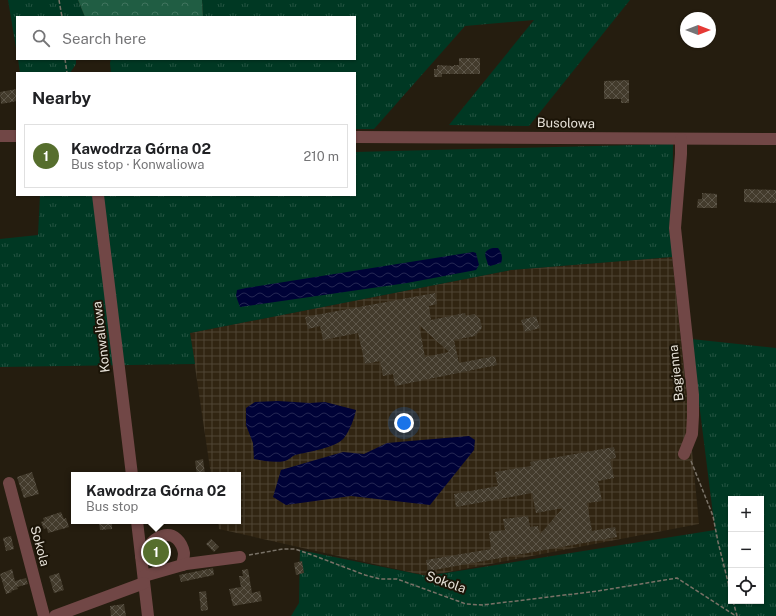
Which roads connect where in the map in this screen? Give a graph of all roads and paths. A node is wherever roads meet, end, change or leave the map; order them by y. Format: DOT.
graph roads {
  1 [pos="58,0"];
  2 [pos="62,16"];
  3 [pos="65,60"];
  4 [pos="67,72"];
  5 [pos="0,136"];
  6 [pos="16,136"];
  7 [pos="356,137"];
  8 [pos="681,139"];
  9 [pos="776,139"];
  10 [pos="98,196"];
  11 [pos="684,454"];
  12 [pos="132,472"];
  13 [pos="9,483"];
  14 [pos="137,524"];
  15 [pos="141,556"];
  16 [pos="240,556"];
  17 [pos="182,565"];
  18 [pos="144,580"];
  19 [pos="728,582"];
  20 [pos="734,604"];
  21 [pos="44,616"];
  22 [pos="55,616"];
  23 [pos="148,616"];
  24 [pos="737,616"];
  1 -- 2 [label="path"];
  3 -- 4 [label="path"];
  5 -- 6 [label="street"];
  7 -- 8 [label="street, Busolowa"];
  8 -- 9 [label="street, Busolowa"];
  8 -- 11 [label="street, Bagienna"];
  10 -- 12 [label="street, Konwaliowa"];
  11 -- 19 [label="path"];
  13 -- 21 [label="street, Sokola"];
  14 -- 15 [label="street"];
  15 -- 17 [label="street"];
  15 -- 18 [label="street"];
  16 -- 17 [label="street"];
  16 -- 24 [label="path, Sokola"];
  17 -- 18 [label="street"];
  18 -- 22 [label="street"];
  18 -- 23 [label="street"];
  20 -- 24 [label="path"];
}
